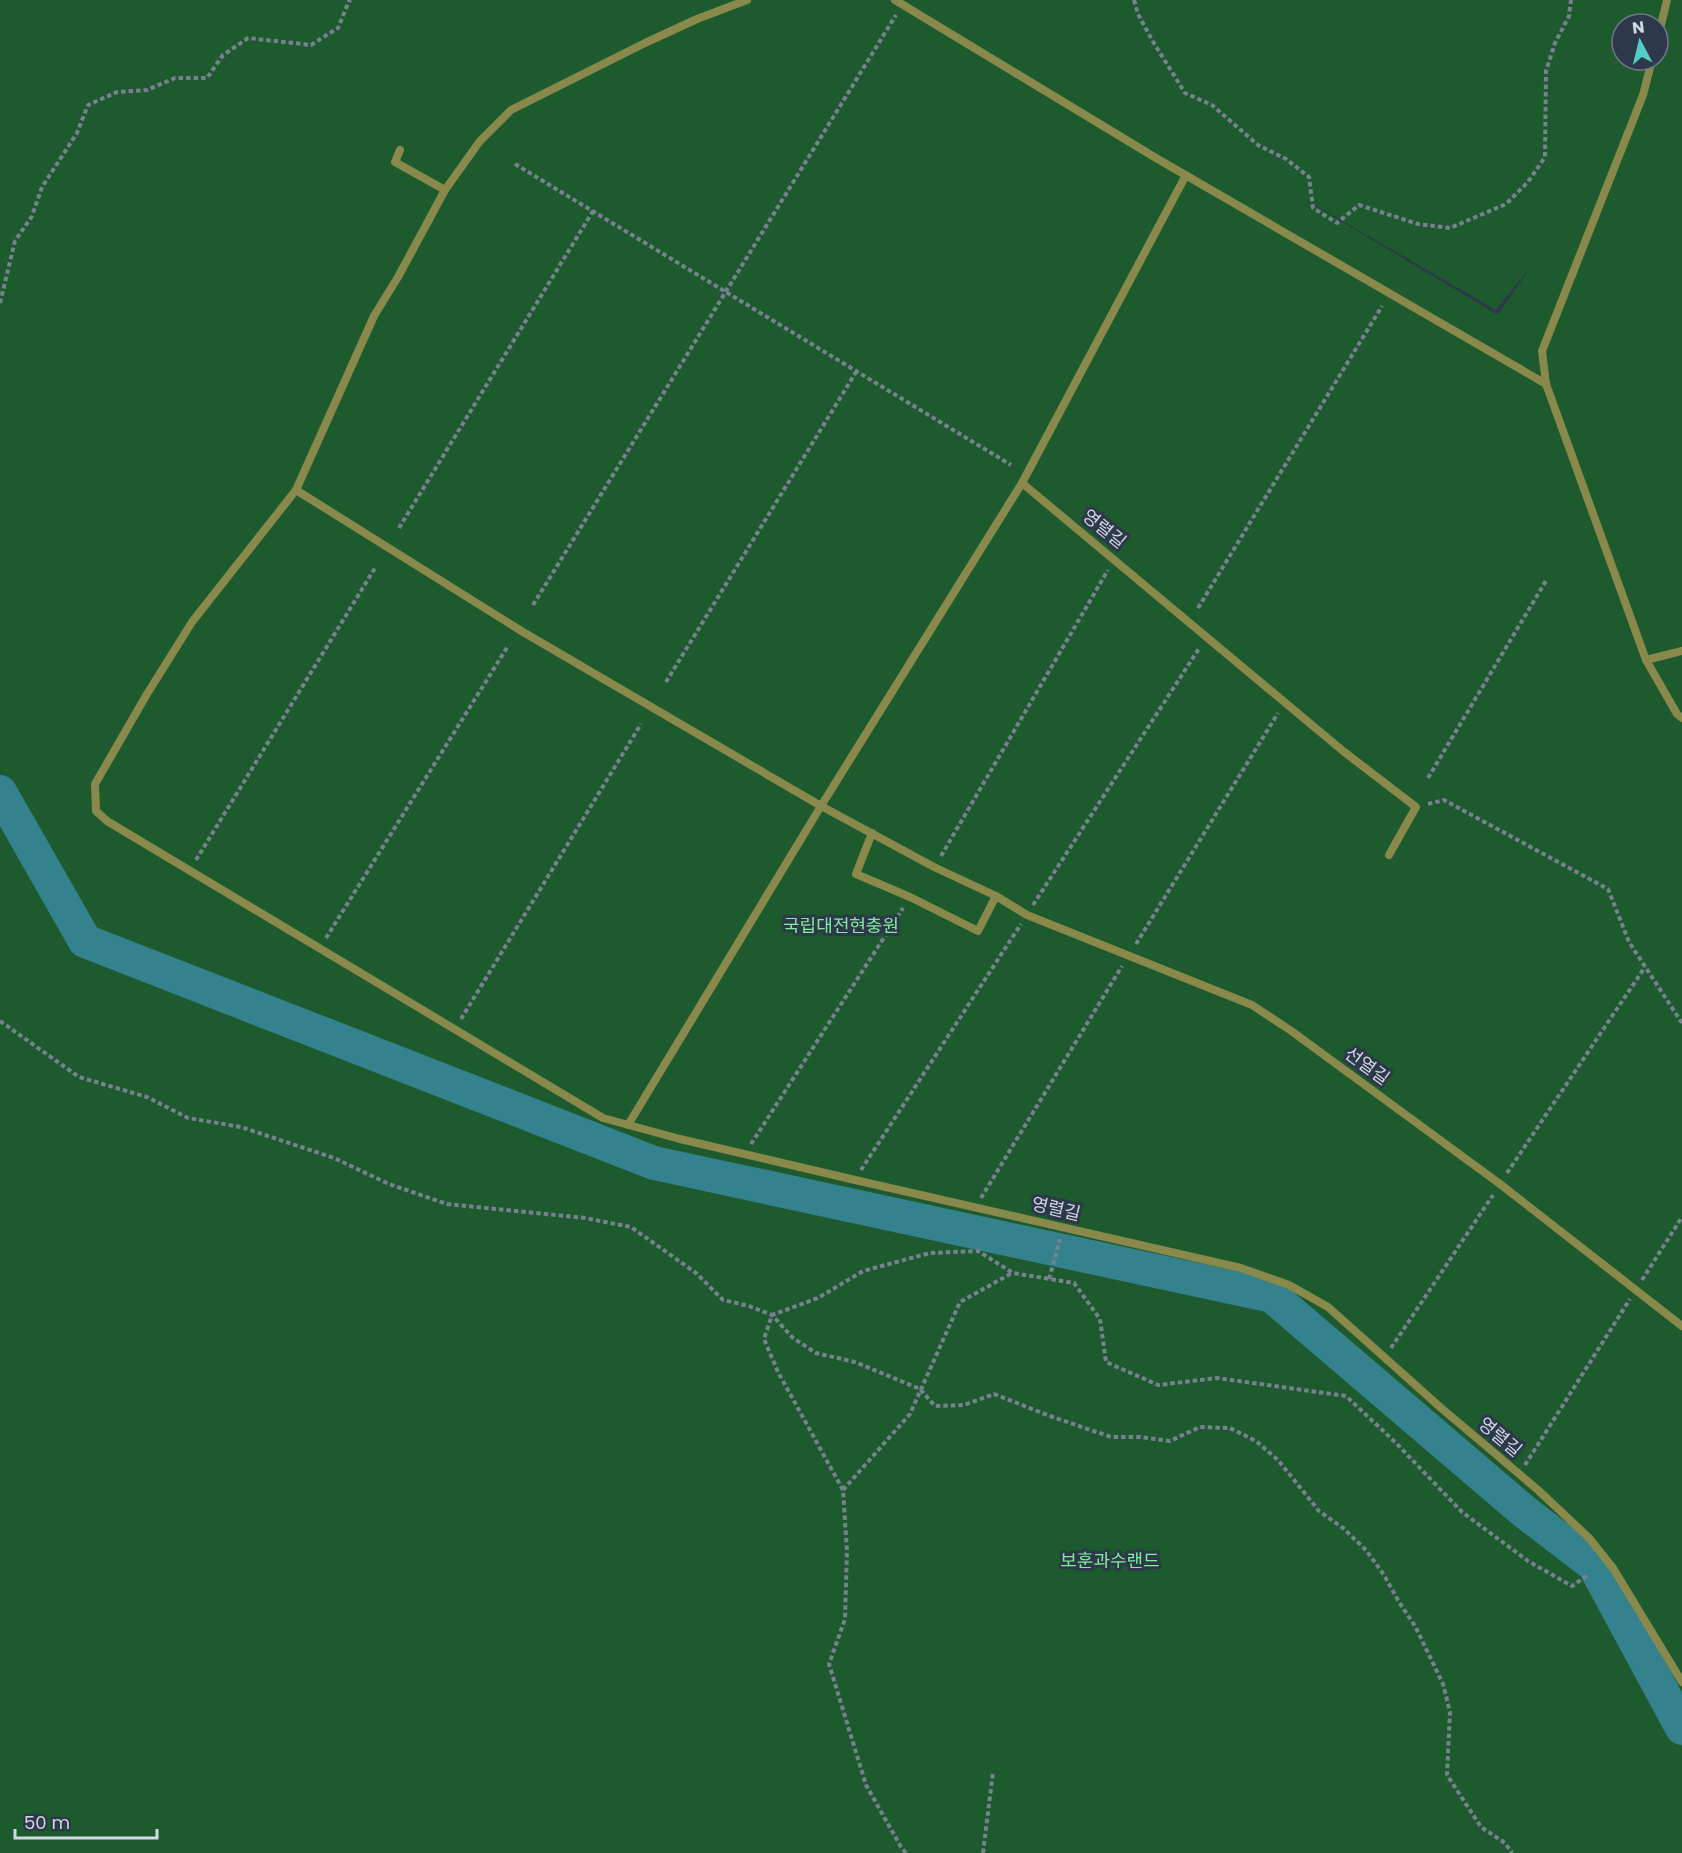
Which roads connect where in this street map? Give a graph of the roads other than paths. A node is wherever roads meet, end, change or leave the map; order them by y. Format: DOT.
graph roads {
  1 [pos="747,0"];
  2 [pos="895,0"];
  3 [pos="1649,72"];
  4 [pos="400,150"];
  5 [pos="1186,176"];
  6 [pos="445,190"];
  7 [pos="1545,384"];
  8 [pos="1022,483"];
  9 [pos="296,489"];
  10 [pos="1682,651"];
  11 [pos="1646,660"];
  12 [pos="1682,718"];
  13 [pos="821,806"];
  14 [pos="872,833"];
  15 [pos="1389,855"];
  16 [pos="996,896"];
  17 [pos="628,1125"];
  18 [pos="1682,1326"];
  19 [pos="1682,1682"];
  1 -- 6 [label="lane"];
  2 -- 5 [label="lane"];
  3 -- 7 [label="lane"];
  4 -- 6 [label="lane"];
  5 -- 7 [label="lane"];
  5 -- 8 [label="lane"];
  6 -- 9 [label="lane"];
  7 -- 11 [label="lane"];
  8 -- 13 [label="lane"];
  8 -- 15 [label="lane, 영렬길"];
  9 -- 13 [label="lane"];
  9 -- 17 [label="lane, 영렬길"];
  10 -- 11 [label="lane"];
  11 -- 12 [label="lane"];
  13 -- 14 [label="lane"];
  13 -- 17 [label="lane"];
  14 -- 16 [label="lane"];
  14 -- 16 [label="lane"];
  16 -- 18 [label="lane, 선열길"];
  17 -- 19 [label="lane, 영렬길"];
}
